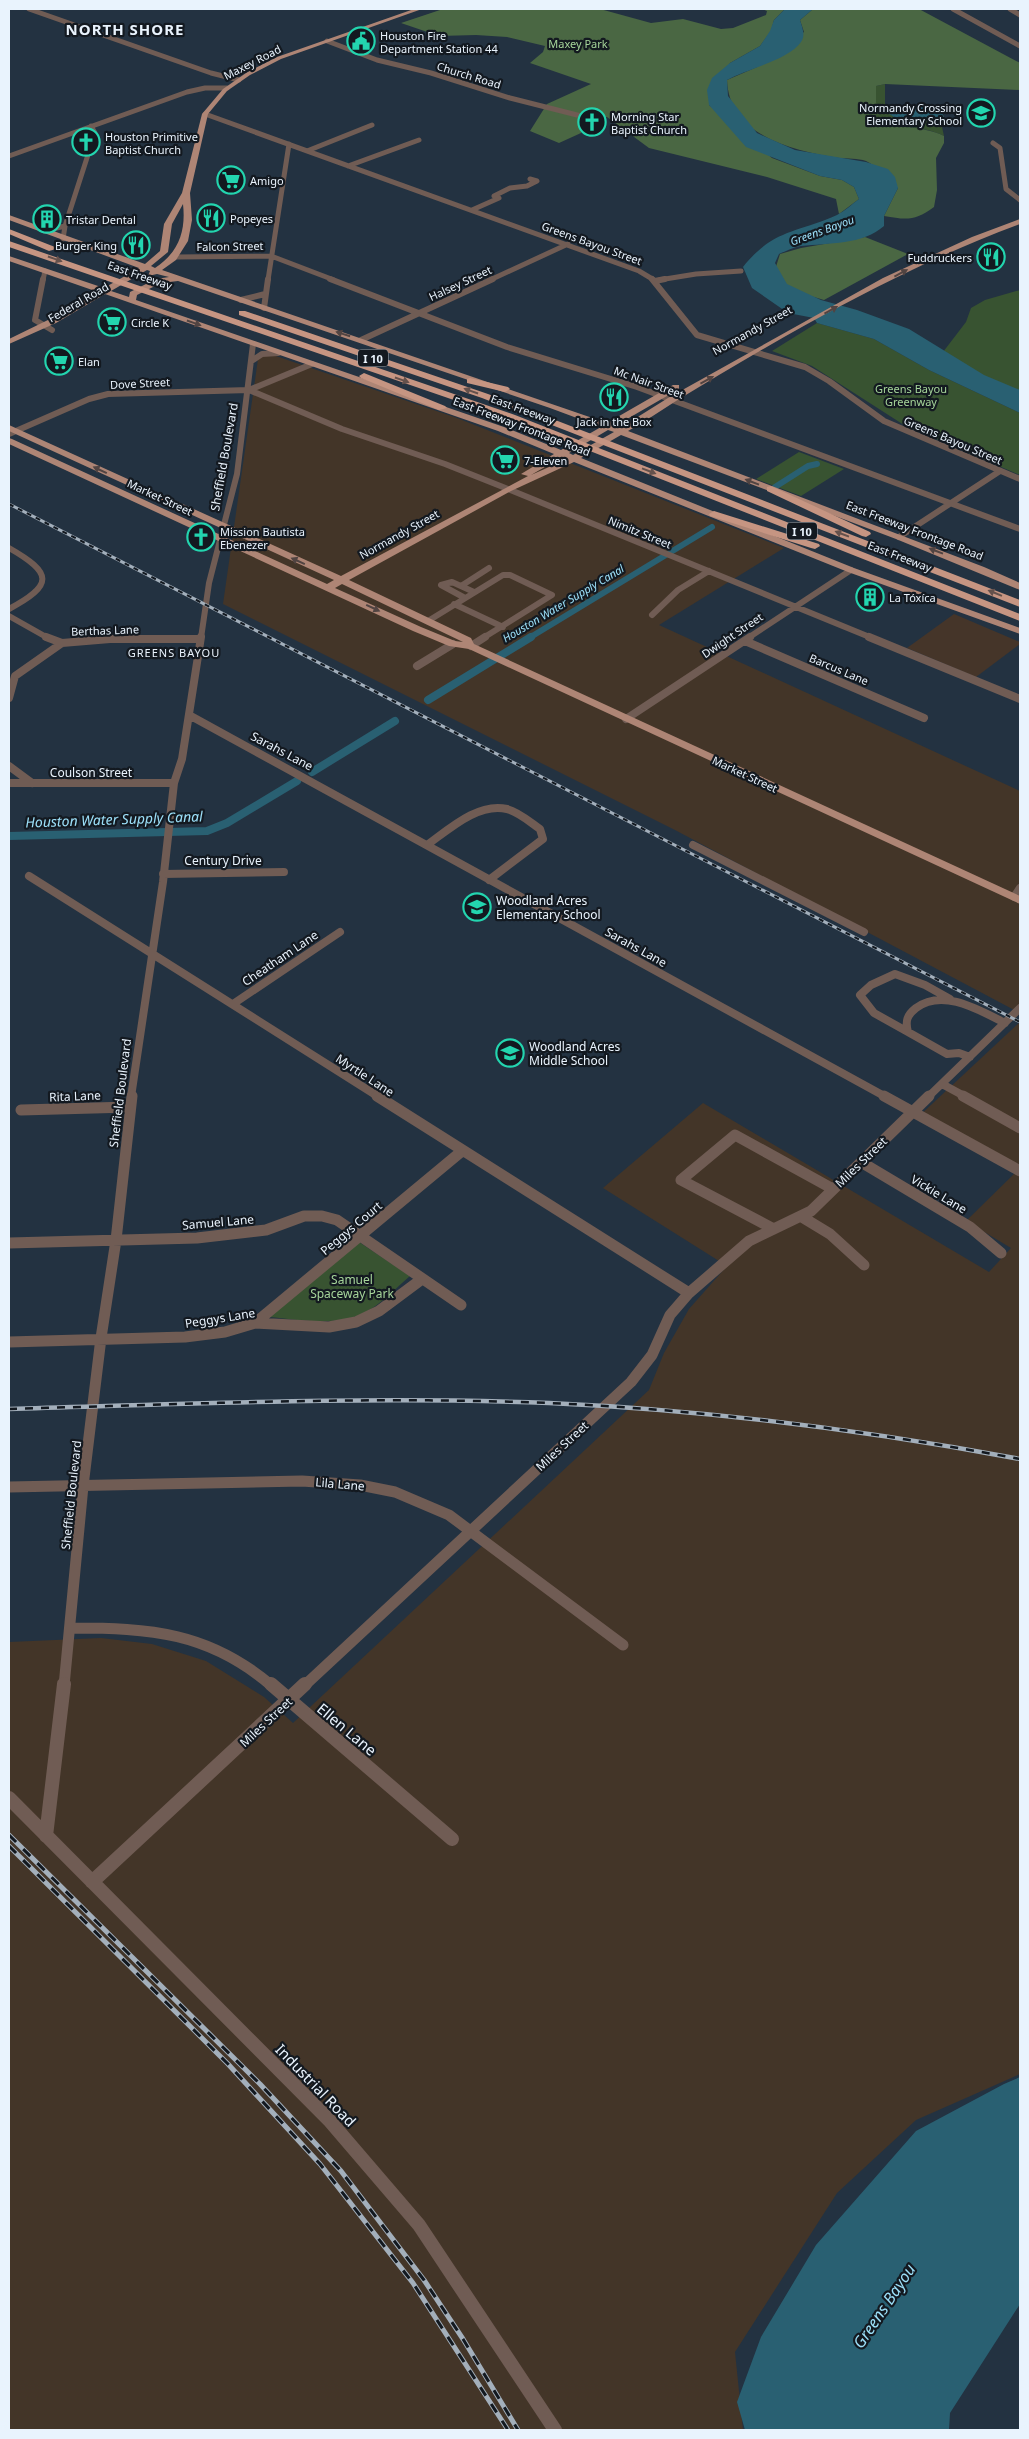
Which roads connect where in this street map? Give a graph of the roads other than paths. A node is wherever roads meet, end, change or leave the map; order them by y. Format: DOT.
graph roads {
  1 [pos="29,9"];
  2 [pos="419,9"];
  3 [pos="953,9"];
  4 [pos="1010,9"];
  5 [pos="1020,15"];
  6 [pos="327,41"];
  7 [pos="1020,46"];
  8 [pos="239,80"];
  9 [pos="227,88"];
  10 [pos="142,108"];
  11 [pos="151,111"];
  12 [pos="205,114"];
  13 [pos="372,125"];
  14 [pos="91,126"];
  15 [pos="590,134"];
  16 [pos="419,140"];
  17 [pos="993,143"];
  18 [pos="289,144"];
  19 [pos="307,151"];
  20 [pos="9,156"];
  21 [pos="348,166"];
  22 [pos="530,179"];
  23 [pos="186,193"];
  24 [pos="1020,200"];
  25 [pos="472,210"];
  26 [pos="175,212"];
  27 [pos="188,212"];
  28 [pos="1020,215"];
  29 [pos="9,218"];
  30 [pos="1020,221"];
  31 [pos="65,226"];
  32 [pos="9,230"];
  33 [pos="44,231"];
  34 [pos="167,234"];
  35 [pos="187,234"];
  36 [pos="63,239"];
  37 [pos="9,244"];
  38 [pos="568,244"];
  39 [pos="162,254"];
  40 [pos="177,254"];
  41 [pos="271,256"];
  42 [pos="116,257"];
  43 [pos="9,258"];
  44 [pos="127,260"];
  45 [pos="91,262"];
  46 [pos="167,264"];
  47 [pos="146,267"];
  48 [pos="722,268"];
  49 [pos="117,270"];
  50 [pos="45,271"];
  51 [pos="156,271"];
  52 [pos="741,271"];
  53 [pos="713,272"];
  54 [pos="60,276"];
  55 [pos="172,276"];
  56 [pos="181,279"];
  57 [pos="45,281"];
  58 [pos="655,281"];
  59 [pos="81,284"];
  60 [pos="167,287"];
  61 [pos="102,291"];
  62 [pos="112,294"];
  63 [pos="265,294"];
  64 [pos="241,300"];
  65 [pos="132,301"];
  66 [pos="264,308"];
  67 [pos="418,314"];
  68 [pos="241,323"];
  69 [pos="48,328"];
  70 [pos="361,340"];
  71 [pos="9,342"];
  72 [pos="253,344"];
  73 [pos="745,348"];
  74 [pos="9,350"];
  75 [pos="757,352"];
  76 [pos="278,353"];
  77 [pos="253,360"];
  78 [pos="312,364"];
  79 [pos="505,389"];
  80 [pos="249,390"];
  81 [pos="659,396"];
  82 [pos="671,400"];
  83 [pos="442,408"];
  84 [pos="591,420"];
  85 [pos="608,427"];
  86 [pos="11,431"];
  87 [pos="620,432"];
  88 [pos="632,436"];
  89 [pos="9,441"];
  90 [pos="548,449"];
  91 [pos="560,453"];
  92 [pos="573,459"];
  93 [pos="592,466"];
  94 [pos="1000,471"];
  95 [pos="1020,479"];
  96 [pos="508,489"];
  97 [pos="771,489"];
  98 [pos="949,503"];
  99 [pos="714,514"];
  100 [pos="224,527"];
  101 [pos="1020,529"];
  102 [pos="899,537"];
  103 [pos="220,538"];
  104 [pos="9,548"];
  105 [pos="490,568"];
  106 [pos="851,570"];
  107 [pos="709,571"];
  108 [pos="341,580"];
  109 [pos="969,583"];
  110 [pos="461,586"];
  111 [pos="1020,586"];
  112 [pos="329,587"];
  113 [pos="474,592"];
  114 [pos="920,596"];
  115 [pos="465,598"];
  116 [pos="454,604"];
  117 [pos="1020,604"];
  118 [pos="796,606"];
  119 [pos="1001,609"];
  120 [pos="9,610"];
  121 [pos="652,615"];
  122 [pos="9,616"];
  123 [pos="1020,618"];
  124 [pos="428,621"];
  125 [pos="503,627"];
  126 [pos="1020,631"];
  127 [pos="1020,637"];
  128 [pos="199,639"];
  129 [pos="745,641"];
  130 [pos="62,643"];
  131 [pos="453,644"];
  132 [pos="471,646"];
  133 [pos="418,666"];
  134 [pos="12,676"];
  135 [pos="9,698"];
  136 [pos="1020,699"];
  137 [pos="189,715"];
  138 [pos="924,718"];
  139 [pos="626,719"];
  140 [pos="9,766"];
  141 [pos="9,783"];
  142 [pos="32,783"];
  143 [pos="174,783"];
  144 [pos="692,844"];
  145 [pos="427,845"];
  146 [pos="284,872"];
  147 [pos="163,874"];
  148 [pos="29,876"];
  149 [pos="490,880"];
  150 [pos="1018,895"];
  151 [pos="340,932"];
  152 [pos="864,932"];
  153 [pos="151,953"];
  154 [pos="953,1000"];
  155 [pos="233,1004"];
  156 [pos="1020,1008"];
  157 [pos="1005,1023"];
  158 [pos="908,1032"];
  159 [pos="970,1057"];
  160 [pos="942,1084"];
  161 [pos="130,1107"];
  162 [pos="21,1110"];
  163 [pos="913,1112"];
  164 [pos="1020,1128"];
  165 [pos="462,1151"];
  166 [pos="861,1162"];
  167 [pos="1020,1171"];
  168 [pos="833,1189"];
  169 [pos="802,1217"];
  170 [pos="774,1229"];
  171 [pos="360,1236"];
  172 [pos="116,1240"];
  173 [pos="9,1243"];
  174 [pos="1001,1253"];
  175 [pos="864,1264"];
  176 [pos="422,1279"];
  177 [pos="689,1293"];
  178 [pos="461,1305"];
  179 [pos="255,1323"];
  180 [pos="101,1338"];
  181 [pos="9,1342"];
  182 [pos="83,1486"];
  183 [pos="9,1487"];
  184 [pos="470,1530"];
  185 [pos="71,1628"];
  186 [pos="623,1645"];
  187 [pos="288,1701"];
  188 [pos="9,1798"];
  189 [pos="46,1836"];
  190 [pos="452,1839"];
  191 [pos="92,1882"];
  192 [pos="555,2430"];
  1 -- 8 [label="street"];
  2 -- 6 [label="main road, Maxey Road"];
  3 -- 7 [label="street"];
  4 -- 5 [label="street"];
  6 -- 8 [label="main road, Maxey Road"];
  6 -- 15 [label="street, Church Road"];
  8 -- 9 [label="main road, Maxey Road"];
  9 -- 10 [label="street, Maxey Road"];
  9 -- 12 [label="main road, Federal Road"];
  10 -- 11 [label="street"];
  10 -- 14 [label="street, Maxey Road"];
  12 -- 18 [label="street, Greens Bayou Street"];
  12 -- 23 [label="main road, Federal Road"];
  13 -- 19 [label="street"];
  14 -- 20 [label="street, Maxey Road"];
  14 -- 31 [label="street"];
  16 -- 21 [label="street"];
  17 -- 24 [label="street"];
  18 -- 19 [label="street, Greens Bayou Street"];
  18 -- 41 [label="street"];
  19 -- 21 [label="street, Greens Bayou Street"];
  21 -- 25 [label="street, Greens Bayou Street"];
  22 -- 25 [label="street"];
  23 -- 26 [label="main road, Federal Road"];
  23 -- 27 [label="main road, Federal Road"];
  25 -- 38 [label="street, Greens Bayou Street"];
  26 -- 27 [label="main road"];
  26 -- 34 [label="main road, Federal Road"];
  27 -- 35 [label="main road, Federal Road"];
  28 -- 73 [label="main road, Normandy Street"];
  29 -- 33 [label="main road, East Freeway Frontage Road"];
  75 -- 30 [label="main road, Normandy Street, one-way"];
  31 -- 33 [label="street"];
  31 -- 36 [label="street"];
  32 -- 45 [label="highway, East Freeway"];
  33 -- 36 [label="main road, East Freeway Frontage Road"];
  34 -- 35 [label="main road"];
  34 -- 39 [label="main road, Federal Road"];
  35 -- 40 [label="main road, Federal Road"];
  36 -- 42 [label="main road, East Freeway Frontage Road"];
  37 -- 68 [label="highway, East Freeway / I 10, one-way"];
  38 -- 58 [label="street, Greens Bayou Street"];
  38 -- 67 [label="street, Halsey Street"];
  39 -- 40 [label="main road"];
  39 -- 42 [label="main road"];
  39 -- 47 [label="main road, Federal Road"];
  40 -- 41 [label="street, Falcon Street"];
  40 -- 46 [label="main road, Federal Road"];
  41 -- 63 [label="street"];
  41 -- 67 [label="street, Mc Nair Street"];
  42 -- 44 [label="main road, East Freeway Frontage Road"];
  43 -- 50 [label="main road, East Freeway Frontage Road"];
  44 -- 47 [label="main road, East Freeway Frontage Road"];
  44 -- 59 [label="main road"];
  46 -- 51 [label="main road, Federal Road"];
  46 -- 55 [label="main road"];
  47 -- 51 [label="main road, East Freeway Frontage Road"];
  47 -- 61 [label="main road, Federal Road"];
  48 -- 53 [label="street"];
  49 -- 60 [label="highway, East Freeway"];
  50 -- 54 [label="main road, East Freeway Frontage Road"];
  50 -- 57 [label="street"];
  51 -- 55 [label="main road, East Freeway Frontage Road"];
  51 -- 62 [label="main road, Federal Road"];
  52 -- 53 [label="street"];
  53 -- 58 [label="street"];
  54 -- 57 [label="street"];
  54 -- 59 [label="main road, East Freeway Frontage Road"];
  55 -- 56 [label="main road, East Freeway Frontage Road"];
  56 -- 64 [label="main road, East Freeway Frontage Road"];
  56 -- 65 [label="main road"];
  57 -- 69 [label="street"];
  58 -- 73 [label="street, Greens Bayou Street"];
  59 -- 61 [label="main road, East Freeway Frontage Road"];
  61 -- 62 [label="main road, East Freeway Frontage Road"];
  61 -- 69 [label="main road, Federal Road"];
  62 -- 65 [label="main road, East Freeway Frontage Road"];
  62 -- 69 [label="main road, Federal Road"];
  63 -- 64 [label="street"];
  63 -- 66 [label="street"];
  64 -- 66 [label="main road, East Freeway Frontage Road"];
  65 -- 72 [label="main road, East Freeway Frontage Road, one-way"];
  70 -- 66 [label="main road, East Freeway Frontage Road, one-way"];
  67 -- 70 [label="street, Halsey Street"];
  67 -- 81 [label="street, Mc Nair Street"];
  68 -- 83 [label="highway"];
  68 -- 119 [label="highway, East Freeway / I 10, one-way"];
  69 -- 71 [label="main road, Federal Road"];
  69 -- 74 [label="main road, Federal Road"];
  70 -- 79 [label="main road, East Freeway Frontage Road"];
  72 -- 76 [label="main road, East Freeway Frontage Road"];
  72 -- 77 [label="street, Sheffield Boulevard"];
  73 -- 75 [label="street, Greens Bayou Street"];
  73 -- 81 [label="main road, Normandy Street"];
  82 -- 75 [label="main road, Normandy Street, one-way"];
  75 -- 94 [label="street, Greens Bayou Street"];
  76 -- 77 [label="street"];
  76 -- 78 [label="main road, East Freeway Frontage Road"];
  77 -- 80 [label="street, Sheffield Boulevard"];
  78 -- 80 [label="street"];
  78 -- 83 [label="main road, East Freeway Frontage Road"];
  79 -- 84 [label="main road, East Freeway Frontage Road"];
  109 -- 79 [label="highway, East Freeway / I 10, one-way"];
  80 -- 86 [label="street, Dove Street"];
  80 -- 96 [label="street, Nimitz Street"];
  80 -- 100 [label="street, Sheffield Boulevard"];
  81 -- 82 [label="street, Mc Nair Street"];
  81 -- 85 [label="main road, Normandy Street"];
  82 -- 87 [label="main road, Normandy Street"];
  82 -- 98 [label="street, Mc Nair Street"];
  83 -- 90 [label="main road, East Freeway Frontage Road"];
  84 -- 85 [label="main road, East Freeway Frontage Road"];
  84 -- 90 [label="main road"];
  85 -- 87 [label="main road, East Freeway Frontage Road"];
  85 -- 91 [label="main road, Normandy Street"];
  100 -- 86 [label="main road, Market Street, one-way"];
  87 -- 88 [label="main road, East Freeway Frontage Road"];
  87 -- 92 [label="main road, Normandy Street"];
  88 -- 93 [label="main road"];
  97 -- 88 [label="main road, East Freeway Frontage Road, one-way"];
  89 -- 103 [label="main road, Market Street"];
  90 -- 91 [label="main road, East Freeway Frontage Road"];
  91 -- 92 [label="main road, East Freeway Frontage Road"];
  91 -- 96 [label="main road, Normandy Street"];
  92 -- 93 [label="main road, East Freeway Frontage Road"];
  92 -- 96 [label="main road, Normandy Street"];
  93 -- 99 [label="main road, East Freeway Frontage Road"];
  94 -- 95 [label="street, Greens Bayou Street"];
  94 -- 98 [label="street"];
  96 -- 107 [label="street, Nimitz Street"];
  96 -- 108 [label="main road, Normandy Street"];
  97 -- 102 [label="main road, East Freeway Frontage Road"];
  97 -- 109 [label="highway"];
  98 -- 101 [label="street, Mc Nair Street"];
  98 -- 102 [label="street"];
  99 -- 106 [label="main road, East Freeway Frontage Road"];
  99 -- 119 [label="highway"];
  100 -- 103 [label="street, Sheffield Boulevard"];
  108 -- 100 [label="main road, Market Street, one-way"];
  111 -- 102 [label="main road, East Freeway Frontage Road, one-way"];
  103 -- 112 [label="main road, Market Street"];
  103 -- 128 [label="street, Sheffield Boulevard"];
  104 -- 120 [label="street"];
  105 -- 110 [label="street"];
  106 -- 114 [label="main road, East Freeway Frontage Road"];
  106 -- 118 [label="street, Dwight Street"];
  107 -- 118 [label="street, Nimitz Street"];
  107 -- 121 [label="street"];
  108 -- 112 [label="main road, Normandy Street"];
  108 -- 124 [label="main road, Market Street"];
  117 -- 109 [label="highway, East Freeway / I 10, one-way"];
  110 -- 113 [label="street"];
  110 -- 115 [label="street"];
  112 -- 131 [label="main road, Market Street, one-way"];
  113 -- 115 [label="street"];
  113 -- 125 [label="street"];
  114 -- 126 [label="main road, East Freeway Frontage Road"];
  114 -- 127 [label="main road"];
  115 -- 116 [label="street"];
  116 -- 124 [label="street"];
  116 -- 125 [label="street"];
  118 -- 129 [label="street, Dwight Street"];
  118 -- 136 [label="street, Nimitz Street"];
  119 -- 123 [label="highway, East Freeway / I 10"];
  122 -- 130 [label="street"];
  124 -- 132 [label="main road, Market Street"];
  125 -- 132 [label="street"];
  128 -- 130 [label="street, Berthas Lane"];
  128 -- 137 [label="street, Sheffield Boulevard"];
  129 -- 138 [label="street, Barcus Lane"];
  129 -- 139 [label="street, Dwight Street"];
  130 -- 134 [label="street, Berthas Lane"];
  131 -- 132 [label="main road, Market Street"];
  131 -- 133 [label="street"];
  132 -- 139 [label="main road, Market Street"];
  134 -- 135 [label="street, Berthas Lane"];
  137 -- 143 [label="street, Sheffield Boulevard"];
  137 -- 145 [label="street, Sarahs Lane"];
  139 -- 150 [label="main road, Market Street"];
  140 -- 142 [label="street"];
  141 -- 142 [label="street, Coulson Street"];
  142 -- 143 [label="street, Coulson Street"];
  143 -- 147 [label="street, Sheffield Boulevard"];
  144 -- 152 [label="street"];
  145 -- 149 [label="street, Sarahs Lane"];
  145 -- 149 [label="street"];
  146 -- 147 [label="street, Century Drive"];
  147 -- 153 [label="street, Sheffield Boulevard"];
  148 -- 153 [label="street, Myrtle Lane"];
  149 -- 163 [label="street, Sarahs Lane"];
  151 -- 155 [label="street, Cheatham Lane"];
  153 -- 155 [label="street, Myrtle Lane"];
  153 -- 161 [label="street, Sheffield Boulevard"];
  154 -- 157 [label="street"];
  154 -- 158 [label="street"];
  154 -- 158 [label="street"];
  155 -- 165 [label="street, Myrtle Lane"];
  156 -- 157 [label="street, Miles Street"];
  157 -- 159 [label="street, Miles Street"];
  158 -- 159 [label="street"];
  159 -- 160 [label="street, Miles Street"];
  160 -- 163 [label="street, Miles Street"];
  160 -- 164 [label="street"];
  161 -- 162 [label="street, Rita Lane"];
  161 -- 172 [label="street, Sheffield Boulevard"];
  163 -- 166 [label="street, Miles Street"];
  163 -- 167 [label="street, Sarahs Lane"];
  165 -- 171 [label="street, Peggys Court"];
  165 -- 177 [label="street, Myrtle Lane"];
  166 -- 168 [label="street, Miles Street"];
  166 -- 174 [label="street, Vickie Lane"];
  168 -- 169 [label="street, Miles Street"];
  168 -- 170 [label="street"];
  169 -- 170 [label="street, Miles Street"];
  169 -- 175 [label="street"];
  170 -- 177 [label="street, Miles Street"];
  171 -- 172 [label="street, Samuel Lane"];
  171 -- 176 [label="street, Samuel Lane"];
  171 -- 179 [label="street, Peggys Court"];
  172 -- 173 [label="street, Samuel Lane"];
  172 -- 180 [label="street, Sheffield Boulevard"];
  176 -- 178 [label="street, Samuel Lane"];
  176 -- 179 [label="street, Peggys Lane"];
  177 -- 184 [label="street, Miles Street"];
  179 -- 180 [label="street, Peggys Lane"];
  180 -- 181 [label="street, Peggys Lane"];
  180 -- 182 [label="street, Sheffield Boulevard"];
  182 -- 183 [label="street, Lila Lane"];
  182 -- 184 [label="street, Lila Lane"];
  182 -- 185 [label="street, Sheffield Boulevard"];
  184 -- 186 [label="street, Lila Lane"];
  184 -- 187 [label="street, Miles Street"];
  185 -- 187 [label="street, Ellen Lane"];
  185 -- 189 [label="street, Sheffield Boulevard"];
  187 -- 190 [label="street, Ellen Lane"];
  187 -- 191 [label="street, Miles Street"];
  188 -- 189 [label="street, Industrial Road"];
  189 -- 191 [label="street, Industrial Road"];
  191 -- 192 [label="street, Industrial Road"];
}
